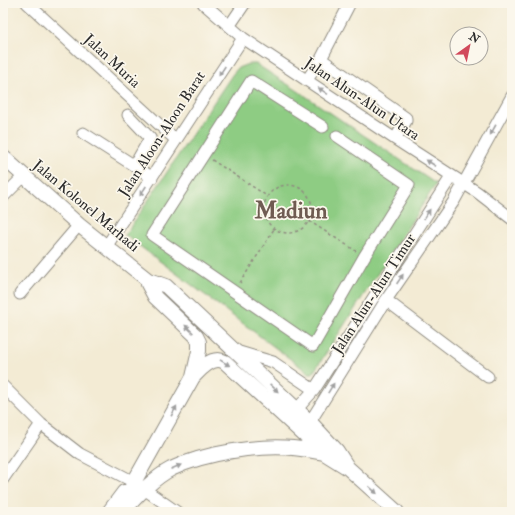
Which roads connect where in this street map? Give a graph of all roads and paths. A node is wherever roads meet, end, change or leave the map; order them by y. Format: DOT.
graph roads {
  1 [pos="27,3"];
  2 [pos="203,3"];
  3 [pos="245,3"];
  4 [pos="350,3"];
  5 [pos="230,25"];
  6 [pos="244,38"];
  7 [pos="321,59"];
  8 [pos="307,80"];
  9 [pos="512,96"];
  10 [pos="128,115"];
  11 [pos="323,127"];
  12 [pos="83,133"];
  13 [pos="337,136"];
  14 [pos="395,139"];
  15 [pos="176,140"];
  16 [pos="204,155"];
  17 [pos="3,157"];
  18 [pos="134,166"];
  19 [pos="24,176"];
  20 [pos="452,177"];
  21 [pos="152,178"];
  22 [pos="464,184"];
  23 [pos="267,196"];
  24 [pos="3,197"];
  25 [pos="512,219"];
  26 [pos="309,221"];
  27 [pos="79,225"];
  28 [pos="274,229"];
  29 [pos="106,247"];
  30 [pos="364,256"];
  31 [pos="148,280"];
  32 [pos="234,292"];
  33 [pos="20,294"];
  34 [pos="386,300"];
  35 [pos="236,351"];
  36 [pos="193,377"];
  37 [pos="488,377"];
  38 [pos="3,386"];
  39 [pos="314,390"];
  40 [pos="297,409"];
  41 [pos="310,422"];
  42 [pos="41,424"];
  43 [pos="324,453"];
  44 [pos="348,468"];
  45 [pos="3,479"];
  46 [pos="139,486"];
  47 [pos="109,512"];
  48 [pos="122,512"];
  49 [pos="177,512"];
  50 [pos="397,512"];
  1 -- 15 [label="street, Jalan Muria"];
  2 -- 5 [label="street, Jalan Alun-Alun Utara"];
  3 -- 5 [label="street"];
  4 -- 7 [label="street"];
  5 -- 6 [label="street, Jalan Alun-Alun Utara"];
  6 -- 8 [label="street, Jalan Alun-Alun Utara"];
  6 -- 15 [label="street, Jalan Aloon-Aloon Barat, one-way"];
  7 -- 8 [label="street"];
  7 -- 14 [label="street"];
  14 -- 8 [label="street, Jalan Alun-Alun Utara, one-way"];
  9 -- 22 [label="street, Jalan Alun-Alun Timur, one-way"];
  10 -- 18 [label="street"];
  11 -- 16 [label="street"];
  12 -- 18 [label="street"];
  13 -- 30 [label="street"];
  20 -- 14 [label="street, Jalan Alun-Alun Utara, one-way"];
  15 -- 21 [label="street, Jalan Aloon-Aloon Barat"];
  16 -- 23 [label="path"];
  16 -- 32 [label="street"];
  17 -- 19 [label="main road, Jalan Kolonel Marhadi"];
  18 -- 21 [label="street"];
  19 -- 24 [label="street"];
  19 -- 27 [label="main road, Jalan Kolonel Marhadi"];
  20 -- 22 [label="street, Jalan Alun-Alun Utara"];
  39 -- 20 [label="street, Jalan Alun-Alun Timur, one-way"];
  21 -- 29 [label="street, Jalan Aloon-Aloon Barat, one-way"];
  22 -- 25 [label="street, Jalan Alun-Alun Utara"];
  34 -- 22 [label="street, Jalan Alun-Alun Timur, one-way"];
  23 -- 26 [label="path"];
  23 -- 28 [label="path"];
  26 -- 28 [label="path"];
  26 -- 30 [label="path"];
  27 -- 29 [label="main road, Jalan Kolonel Marhadi"];
  27 -- 33 [label="street"];
  28 -- 32 [label="path"];
  29 -- 31 [label="main road, Jalan Kolonel Marhadi"];
  30 -- 32 [label="street"];
  31 -- 35 [label="main road, Jalan Kolonel Marhadi"];
  36 -- 31 [label="main road, Jalan Kolonel Marhadi, one-way"];
  34 -- 37 [label="street"];
  41 -- 34 [label="street, Jalan Alun-Alun Timur, one-way"];
  35 -- 39 [label="street"];
  35 -- 40 [label="main road, Jalan Kolonel Marhadi, one-way"];
  36 -- 43 [label="main road, one-way"];
  46 -- 36 [label="main road, one-way"];
  38 -- 42 [label="street"];
  39 -- 40 [label="street, Jalan Alun-Alun Timur"];
  40 -- 41 [label="main road, Jalan Kolonel Marhadi"];
  41 -- 44 [label="main road, Jalan Kolonel Marhadi"];
  42 -- 45 [label="street"];
  42 -- 46 [label="street"];
  43 -- 44 [label="main road"];
  46 -- 43 [label="main road, one-way"];
  44 -- 50 [label="main road, one-way"];
  46 -- 47 [label="main road"];
  46 -- 48 [label="main road"];
  46 -- 49 [label="street"];
}
